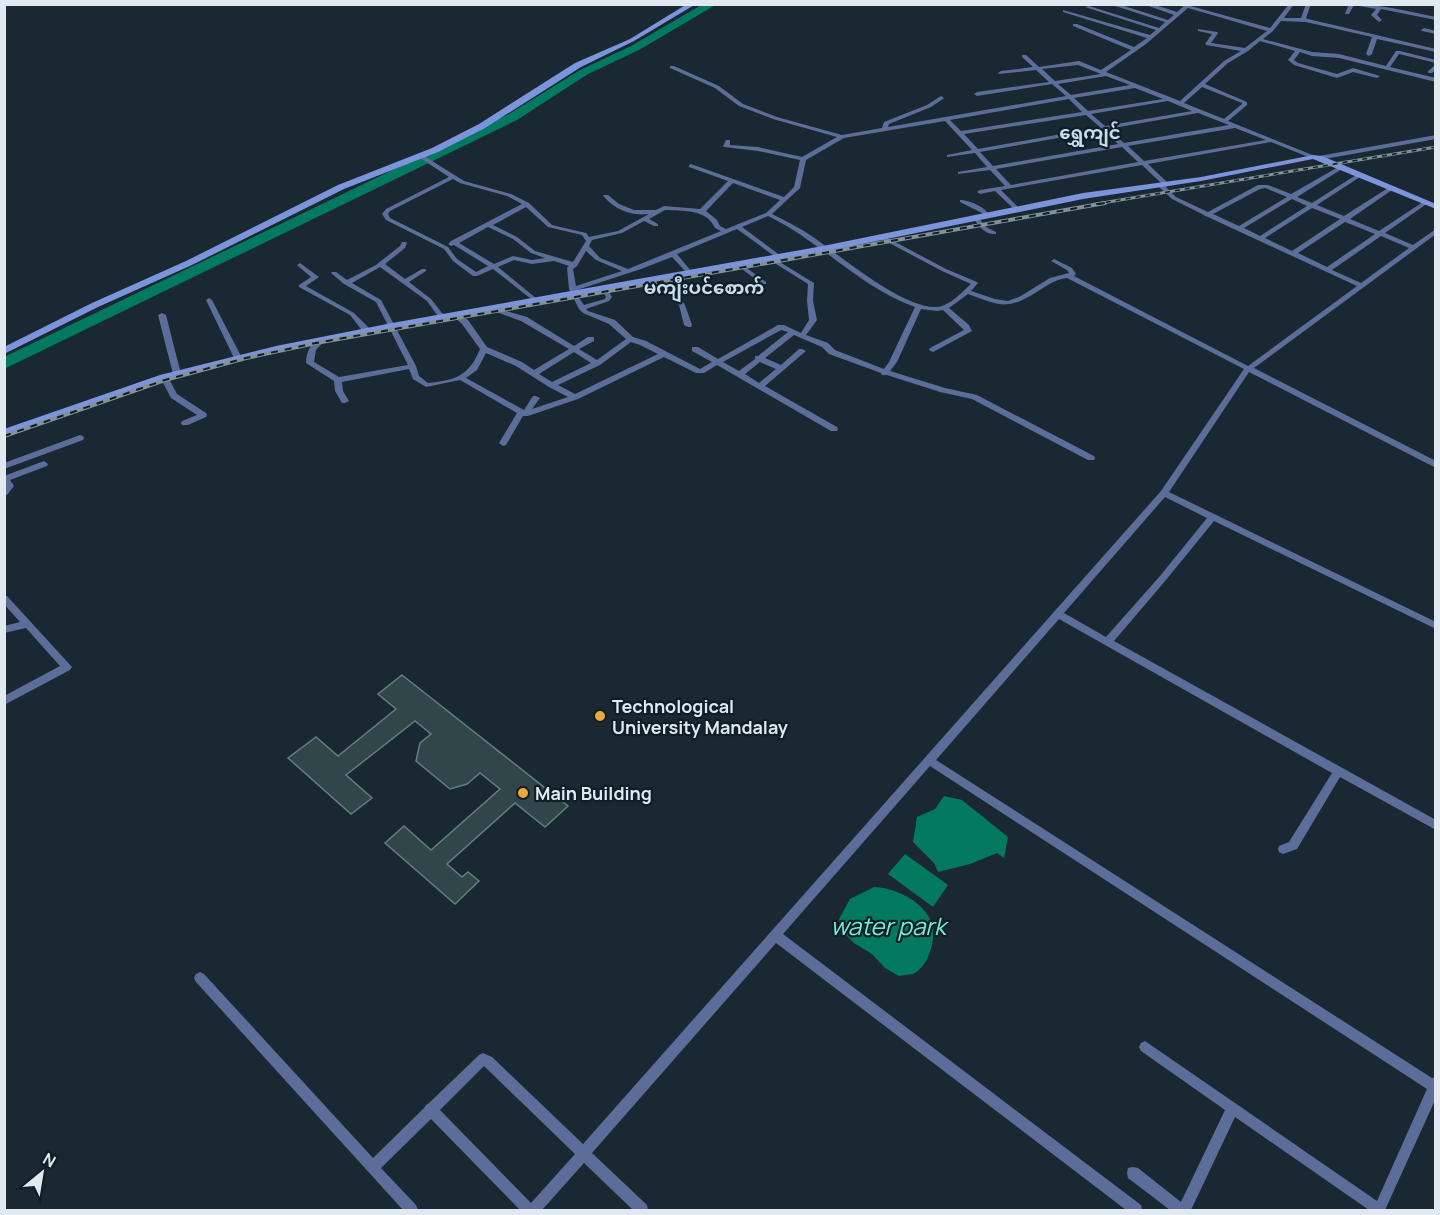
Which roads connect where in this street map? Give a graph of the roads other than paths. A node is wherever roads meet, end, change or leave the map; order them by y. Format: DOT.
graph roads {
  1 [pos="693,4"];
  2 [pos="1111,4"];
  3 [pos="1144,4"];
  4 [pos="1292,4"];
  5 [pos="1309,4"];
  6 [pos="1354,4"];
  7 [pos="1184,5"];
  8 [pos="1370,6"];
  9 [pos="1087,7"];
  10 [pos="1379,8"];
  11 [pos="1065,11"];
  12 [pos="1347,13"];
  13 [pos="1177,14"];
  14 [pos="1281,19"];
  15 [pos="1435,19"];
  16 [pos="1306,20"];
  17 [pos="1379,20"];
  18 [pos="1167,21"];
  19 [pos="1075,26"];
  20 [pos="1158,29"];
  21 [pos="1200,30"];
  22 [pos="1271,30"];
  23 [pos="1424,30"];
  24 [pos="1435,33"];
  25 [pos="1151,37"];
  26 [pos="1375,37"];
  27 [pos="1260,39"];
  28 [pos="1134,49"];
  29 [pos="1246,50"];
  30 [pos="1299,50"];
  31 [pos="1436,51"];
  32 [pos="1369,54"];
  33 [pos="1024,56"];
  34 [pos="1421,58"];
  35 [pos="1436,62"];
  36 [pos="672,67"];
  37 [pos="1436,67"];
  38 [pos="1387,68"];
  39 [pos="1037,69"];
  40 [pos="1430,72"];
  41 [pos="1104,73"];
  42 [pos="1001,74"];
  43 [pos="1413,75"];
  44 [pos="1377,76"];
  45 [pos="1436,81"];
  46 [pos="1052,83"];
  47 [pos="1202,85"];
  48 [pos="1135,87"];
  49 [pos="977,94"];
  50 [pos="1068,97"];
  51 [pos="941,98"];
  52 [pos="1169,100"];
  53 [pos="1180,104"];
  54 [pos="1200,111"];
  55 [pos="1086,113"];
  56 [pos="945,118"];
  57 [pos="1225,121"];
  58 [pos="1237,126"];
  59 [pos="885,129"];
  60 [pos="1104,129"];
  61 [pos="961,133"];
  62 [pos="842,137"];
  63 [pos="1436,137"];
  64 [pos="728,141"];
  65 [pos="1272,141"];
  66 [pos="1123,146"];
  67 [pos="976,150"];
  68 [pos="421,156"];
  69 [pos="949,156"];
  70 [pos="1316,157"];
  71 [pos="803,159"];
  72 [pos="1142,163"];
  73 [pos="692,166"];
  74 [pos="992,167"];
  75 [pos="1340,168"];
  76 [pos="960,173"];
  77 [pos="1358,176"];
  78 [pos="453,177"];
  79 [pos="732,180"];
  80 [pos="1166,184"];
  81 [pos="1010,187"];
  82 [pos="996,189"];
  83 [pos="1390,189"];
  84 [pos="980,192"];
  85 [pos="606,196"];
  86 [pos="1292,197"];
  87 [pos="784,199"];
  88 [pos="962,201"];
  89 [pos="1425,203"];
  90 [pos="527,204"];
  91 [pos="1312,205"];
  92 [pos="1436,207"];
  93 [pos="657,210"];
  94 [pos="1018,210"];
  95 [pos="702,211"];
  96 [pos="768,214"];
  97 [pos="1208,215"];
  98 [pos="987,216"];
  99 [pos="976,218"];
  100 [pos="645,219"];
  101 [pos="1344,219"];
  102 [pos="488,225"];
  103 [pos="656,225"];
  104 [pos="738,227"];
  105 [pos="1238,229"];
  106 [pos="725,231"];
  107 [pos="1436,231"];
  108 [pos="994,233"];
  109 [pos="1378,233"];
  110 [pos="880,236"];
  111 [pos="589,239"];
  112 [pos="1259,239"];
  113 [pos="453,242"];
  114 [pos="404,243"];
  115 [pos="586,247"];
  116 [pos="446,248"];
  117 [pos="1414,248"];
  118 [pos="823,249"];
  119 [pos="673,254"];
  120 [pos="1292,254"];
  121 [pos="774,257"];
  122 [pos="554,259"];
  123 [pos="1054,261"];
  124 [pos="738,263"];
  125 [pos="380,264"];
  126 [pos="575,265"];
  127 [pos="300,266"];
  128 [pos="494,267"];
  129 [pos="639,268"];
  130 [pos="424,270"];
  131 [pos="1327,270"];
  132 [pos="627,271"];
  133 [pos="689,272"];
  134 [pos="334,273"];
  135 [pos="1068,276"];
  136 [pos="662,277"];
  137 [pos="650,279"];
  138 [pos="405,282"];
  139 [pos="346,283"];
  140 [pos="764,283"];
  141 [pos="1362,286"];
  142 [pos="604,288"];
  143 [pos="573,291"];
  144 [pos="966,291"];
  145 [pos="209,300"];
  146 [pos="535,300"];
  147 [pos="918,307"];
  148 [pos="581,308"];
  149 [pos="945,308"];
  150 [pos="493,309"];
  151 [pos="162,315"];
  152 [pos="456,315"];
  153 [pos="442,318"];
  154 [pos="688,325"];
  155 [pos="392,326"];
  156 [pos="367,331"];
  157 [pos="793,332"];
  158 [pos="802,336"];
  159 [pos="591,339"];
  160 [pos="630,339"];
  161 [pos="321,340"];
  162 [pos="484,349"];
  163 [pos="575,349"];
  164 [pos="695,349"];
  165 [pos="933,350"];
  166 [pos="4,351"];
  167 [pos="802,351"];
  168 [pos="664,354"];
  169 [pos="758,357"];
  170 [pos="238,358"];
  171 [pos="716,362"];
  172 [pos="597,363"];
  173 [pos="412,366"];
  174 [pos="781,368"];
  175 [pos="1249,369"];
  176 [pos="535,373"];
  177 [pos="885,373"];
  178 [pos="177,374"];
  179 [pos="739,375"];
  180 [pos="164,377"];
  181 [pos="461,378"];
  182 [pos="338,380"];
  183 [pos="552,385"];
  184 [pos="759,387"];
  185 [pos="575,397"];
  186 [pos="536,398"];
  187 [pos="345,401"];
  188 [pos="523,413"];
  189 [pos="185,423"];
  190 [pos="834,429"];
  191 [pos="4,433"];
  192 [pos="80,438"];
  193 [pos="503,443"];
  194 [pos="1091,458"];
  195 [pos="45,464"];
  196 [pos="1436,465"];
  197 [pos="4,466"];
  198 [pos="5,479"];
  199 [pos="4,493"];
  200 [pos="1164,493"];
  201 [pos="1212,517"];
  202 [pos="4,598"];
  203 [pos="1058,614"];
  204 [pos="26,624"];
  205 [pos="1436,626"];
  206 [pos="4,630"];
  207 [pos="1107,642"];
  208 [pos="4,701"];
  209 [pos="930,761"];
  210 [pos="1338,771"];
  211 [pos="1436,826"];
  212 [pos="1283,849"];
  213 [pos="775,935"];
  214 [pos="200,978"];
  215 [pos="1145,1047"];
  216 [pos="1435,1086"];
  217 [pos="1233,1108"];
  218 [pos="430,1109"];
  219 [pos="585,1152"];
  220 [pos="372,1168"];
  221 [pos="1133,1173"];
  222 [pos="411,1210"];
  223 [pos="529,1210"];
  224 [pos="534,1210"];
  225 [pos="640,1210"];
  226 [pos="1136,1210"];
  227 [pos="1182,1210"];
  228 [pos="1379,1210"];
  1 -- 68 [label="street"];
  2 -- 18 [label="street"];
  3 -- 13 [label="street"];
  4 -- 14 [label="street"];
  5 -- 16 [label="street"];
  6 -- 8 [label="street"];
  6 -- 12 [label="street"];
  7 -- 13 [label="street"];
  7 -- 22 [label="street"];
  8 -- 10 [label="street"];
  9 -- 20 [label="street"];
  10 -- 15 [label="street"];
  10 -- 17 [label="street"];
  11 -- 25 [label="street"];
  13 -- 18 [label="street"];
  14 -- 16 [label="street"];
  14 -- 22 [label="street"];
  16 -- 26 [label="street"];
  18 -- 20 [label="street"];
  19 -- 28 [label="street"];
  20 -- 25 [label="street"];
  21 -- 29 [label="street"];
  22 -- 27 [label="street"];
  23 -- 24 [label="street"];
  25 -- 28 [label="street"];
  26 -- 31 [label="street"];
  26 -- 32 [label="street"];
  27 -- 29 [label="street"];
  27 -- 30 [label="street"];
  28 -- 41 [label="street"];
  29 -- 47 [label="street"];
  30 -- 38 [label="street"];
  30 -- 44 [label="street"];
  33 -- 39 [label="street"];
  34 -- 35 [label="street"];
  34 -- 38 [label="street"];
  34 -- 43 [label="street"];
  36 -- 62 [label="street"];
  37 -- 40 [label="street"];
  38 -- 43 [label="street"];
  39 -- 41 [label="street"];
  39 -- 42 [label="street"];
  39 -- 46 [label="street"];
  41 -- 46 [label="street"];
  41 -- 48 [label="street"];
  43 -- 45 [label="street"];
  46 -- 49 [label="street"];
  46 -- 50 [label="street"];
  47 -- 53 [label="street"];
  47 -- 57 [label="street"];
  48 -- 50 [label="street"];
  48 -- 52 [label="street"];
  50 -- 55 [label="street"];
  50 -- 56 [label="street"];
  51 -- 59 [label="street"];
  52 -- 53 [label="street"];
  52 -- 55 [label="street"];
  53 -- 54 [label="street"];
  54 -- 57 [label="street"];
  54 -- 60 [label="street"];
  55 -- 60 [label="street"];
  55 -- 61 [label="street"];
  56 -- 59 [label="street"];
  56 -- 61 [label="street"];
  57 -- 58 [label="street"];
  58 -- 65 [label="street"];
  58 -- 66 [label="street"];
  59 -- 62 [label="street"];
  60 -- 66 [label="street"];
  60 -- 67 [label="street"];
  61 -- 67 [label="street"];
  62 -- 71 [label="street"];
  63 -- 70 [label="street"];
  64 -- 71 [label="street"];
  65 -- 70 [label="street"];
  65 -- 72 [label="street"];
  66 -- 72 [label="street"];
  66 -- 74 [label="street"];
  67 -- 69 [label="street"];
  67 -- 74 [label="street"];
  68 -- 78 [label="street"];
  68 -- 166 [label="street"];
  70 -- 75 [label="street"];
  70 -- 80 [label="street"];
  71 -- 87 [label="street"];
  72 -- 80 [label="street"];
  72 -- 81 [label="street"];
  73 -- 79 [label="street"];
  74 -- 76 [label="street"];
  74 -- 81 [label="street"];
  75 -- 77 [label="street"];
  75 -- 86 [label="street"];
  77 -- 83 [label="street"];
  77 -- 91 [label="street"];
  78 -- 90 [label="street"];
  78 -- 116 [label="street"];
  79 -- 87 [label="street"];
  79 -- 95 [label="street"];
  80 -- 94 [label="street"];
  80 -- 97 [label="street"];
  81 -- 82 [label="street"];
  82 -- 84 [label="street"];
  82 -- 94 [label="street"];
  83 -- 89 [label="street"];
  83 -- 101 [label="street"];
  85 -- 93 [label="street"];
  86 -- 91 [label="street"];
  86 -- 97 [label="street"];
  86 -- 105 [label="street"];
  87 -- 96 [label="street"];
  88 -- 98 [label="street"];
  89 -- 92 [label="street"];
  89 -- 109 [label="street"];
  90 -- 102 [label="street"];
  90 -- 111 [label="street"];
  91 -- 101 [label="street"];
  91 -- 112 [label="street"];
  93 -- 95 [label="street"];
  93 -- 100 [label="street"];
  94 -- 98 [label="street"];
  95 -- 106 [label="street"];
  96 -- 104 [label="street"];
  96 -- 118 [label="street"];
  97 -- 105 [label="street"];
  98 -- 99 [label="street"];
  99 -- 108 [label="street"];
  99 -- 110 [label="street"];
  100 -- 103 [label="street"];
  100 -- 111 [label="street"];
  101 -- 109 [label="street"];
  101 -- 120 [label="street"];
  102 -- 113 [label="street"];
  102 -- 122 [label="street"];
  104 -- 106 [label="street"];
  104 -- 121 [label="street"];
  105 -- 112 [label="street"];
  106 -- 119 [label="street"];
  107 -- 117 [label="street"];
  109 -- 117 [label="street"];
  109 -- 131 [label="street"];
  110 -- 118 [label="street"];
  110 -- 144 [label="street"];
  111 -- 115 [label="street"];
  112 -- 120 [label="street"];
  113 -- 116 [label="street"];
  113 -- 128 [label="street"];
  114 -- 125 [label="street"];
  115 -- 126 [label="street"];
  115 -- 132 [label="street"];
  116 -- 128 [label="street"];
  117 -- 141 [label="street"];
  118 -- 121 [label="street"];
  118 -- 147 [label="street"];
  119 -- 129 [label="street"];
  119 -- 133 [label="street"];
  120 -- 131 [label="street"];
  121 -- 124 [label="street"];
  121 -- 158 [label="street"];
  122 -- 126 [label="street"];
  122 -- 128 [label="street"];
  123 -- 135 [label="street"];
  124 -- 133 [label="street"];
  124 -- 140 [label="street"];
  125 -- 138 [label="street"];
  125 -- 139 [label="street"];
  126 -- 143 [label="street"];
  127 -- 156 [label="street"];
  128 -- 146 [label="street"];
  129 -- 132 [label="street"];
  129 -- 137 [label="street"];
  130 -- 138 [label="street"];
  131 -- 141 [label="street"];
  132 -- 143 [label="street"];
  133 -- 136 [label="street"];
  134 -- 139 [label="street"];
  135 -- 144 [label="street"];
  135 -- 175 [label="street"];
  136 -- 137 [label="street"];
  136 -- 154 [label="street"];
  137 -- 142 [label="street"];
  138 -- 153 [label="street"];
  139 -- 155 [label="street"];
  141 -- 175 [label="street"];
  142 -- 143 [label="street"];
  142 -- 148 [label="street"];
  143 -- 146 [label="street"];
  143 -- 148 [label="street"];
  144 -- 149 [label="street"];
  145 -- 170 [label="street"];
  146 -- 150 [label="street"];
  147 -- 149 [label="street"];
  147 -- 177 [label="street"];
  148 -- 160 [label="street"];
  149 -- 165 [label="street"];
  150 -- 152 [label="street"];
  150 -- 163 [label="street"];
  151 -- 178 [label="street"];
  152 -- 153 [label="street"];
  152 -- 162 [label="street"];
  153 -- 155 [label="street"];
  155 -- 156 [label="street"];
  155 -- 173 [label="street"];
  156 -- 161 [label="street"];
  157 -- 158 [label="street"];
  157 -- 169 [label="street"];
  157 -- 171 [label="street"];
  158 -- 177 [label="street"];
  159 -- 163 [label="street"];
  160 -- 168 [label="street"];
  160 -- 172 [label="street"];
  161 -- 170 [label="street"];
  161 -- 182 [label="street"];
  162 -- 176 [label="street"];
  162 -- 181 [label="street"];
  163 -- 172 [label="street"];
  163 -- 176 [label="street"];
  164 -- 171 [label="street"];
  167 -- 174 [label="street"];
  168 -- 171 [label="street"];
  168 -- 185 [label="street"];
  169 -- 174 [label="street"];
  169 -- 179 [label="street"];
  170 -- 178 [label="street"];
  171 -- 179 [label="street"];
  172 -- 183 [label="street"];
  173 -- 181 [label="street"];
  173 -- 182 [label="street"];
  174 -- 184 [label="street"];
  175 -- 196 [label="street"];
  175 -- 200 [label="street"];
  176 -- 183 [label="street"];
  177 -- 194 [label="street"];
  178 -- 180 [label="street"];
  179 -- 184 [label="street"];
  180 -- 189 [label="street"];
  180 -- 191 [label="street"];
  181 -- 188 [label="street"];
  182 -- 187 [label="street"];
  183 -- 185 [label="street"];
  184 -- 190 [label="street"];
  185 -- 188 [label="street"];
  186 -- 188 [label="street"];
  188 -- 193 [label="street"];
  192 -- 197 [label="street"];
  195 -- 198 [label="street"];
  198 -- 199 [label="street"];
  200 -- 201 [label="street"];
  200 -- 203 [label="street"];
  201 -- 205 [label="street"];
  201 -- 207 [label="street"];
  202 -- 204 [label="street"];
  203 -- 207 [label="street"];
  203 -- 209 [label="street"];
  204 -- 206 [label="street"];
  204 -- 208 [label="street"];
  207 -- 210 [label="street"];
  209 -- 213 [label="street"];
  209 -- 216 [label="street"];
  210 -- 211 [label="street"];
  210 -- 212 [label="street"];
  213 -- 219 [label="street"];
  213 -- 226 [label="street"];
  214 -- 220 [label="street"];
  215 -- 217 [label="street"];
  216 -- 228 [label="street"];
  217 -- 227 [label="street"];
  217 -- 228 [label="street"];
  218 -- 219 [label="street"];
  218 -- 220 [label="street"];
  218 -- 223 [label="street"];
  219 -- 224 [label="street"];
  219 -- 225 [label="street"];
  220 -- 222 [label="street"];
  221 -- 227 [label="street"];
}
